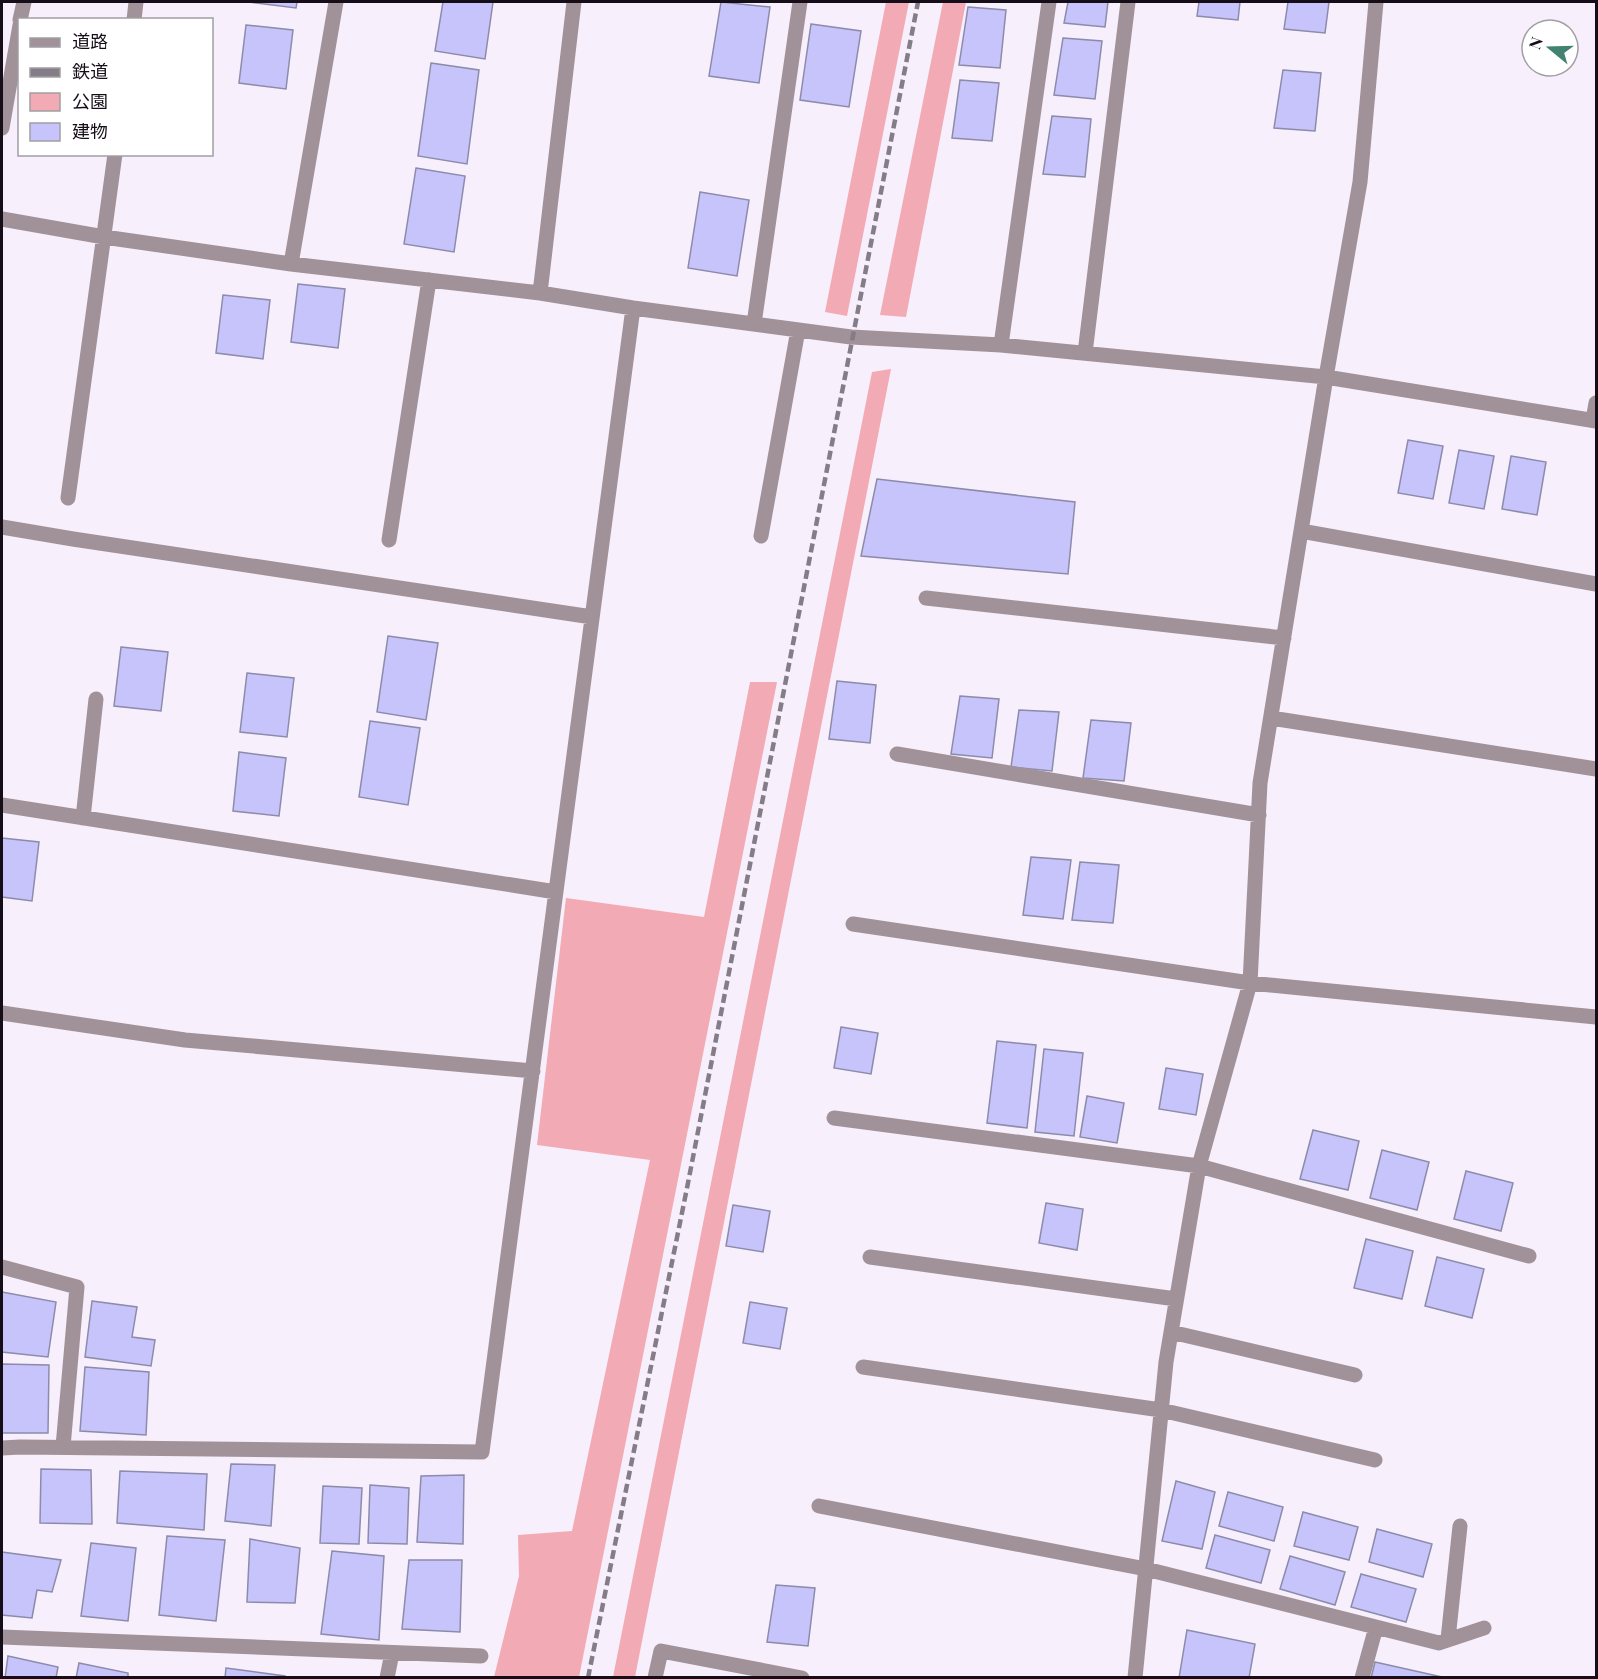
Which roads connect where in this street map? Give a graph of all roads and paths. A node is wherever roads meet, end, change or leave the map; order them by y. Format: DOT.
graph roads {
  1 [pos="24,2"];
  2 [pos="136,2"];
  3 [pos="336,2"];
  4 [pos="574,2"];
  5 [pos="800,2"];
  6 [pos="1049,2"];
  7 [pos="1128,2"];
  8 [pos="1376,2"];
  9 [pos="21,18"];
  10 [pos="134,18"];
  11 [pos="18,36"];
  12 [pos="2,128"];
  13 [pos="115,156"];
  14 [pos="2,219"];
  15 [pos="104,237"];
  16 [pos="291,264"];
  17 [pos="429,280"];
  18 [pos="540,293"];
  19 [pos="633,309"];
  20 [pos="754,324"];
  21 [pos="798,330"];
  22 [pos="1001,345"];
  23 [pos="1085,353"];
  24 [pos="1326,376"];
  25 [pos="1596,403"];
  26 [pos="1594,421"];
  27 [pos="68,498"];
  28 [pos="2,527"];
  29 [pos="1301,531"];
  30 [pos="761,536"];
  31 [pos="389,540"];
  32 [pos="1596,584"];
  33 [pos="926,598"];
  34 [pos="592,617"];
  35 [pos="1284,638"];
  36 [pos="96,699"];
  37 [pos="1271,718"];
  38 [pos="897,754"];
  39 [pos="1596,769"];
  40 [pos="2,805"];
  41 [pos="1259,815"];
  42 [pos="83,818"];
  43 [pos="556,892"];
  44 [pos="853,924"];
  45 [pos="1250,983"];
  46 [pos="2,1013"];
  47 [pos="1596,1017"];
  48 [pos="533,1071"];
  49 [pos="834,1118"];
  50 [pos="1198,1166"];
  51 [pos="1529,1256"];
  52 [pos="870,1257"];
  53 [pos="2,1267"];
  54 [pos="1176,1299"];
  55 [pos="1171,1332"];
  56 [pos="863,1368"];
  57 [pos="1355,1375"];
  58 [pos="1161,1410"];
  59 [pos="63,1447"];
  60 [pos="2,1448"];
  61 [pos="1376,1460"];
  62 [pos="819,1506"];
  63 [pos="1460,1526"];
  64 [pos="1146,1569"];
  65 [pos="1376,1627"];
  66 [pos="1484,1628"];
  67 [pos="2,1637"];
  68 [pos="1448,1639"];
  69 [pos="392,1653"];
  70 [pos="481,1656"];
  71 [pos="387,1677"];
  72 [pos="655,1677"];
  73 [pos="802,1677"];
  74 [pos="1135,1677"];
  75 [pos="1362,1677"];
  1 -- 9 [label="street"];
  2 -- 10 [label="street"];
  3 -- 16 [label="street"];
  4 -- 18 [label="street"];
  5 -- 20 [label="street"];
  6 -- 22 [label="street"];
  7 -- 23 [label="street"];
  8 -- 24 [label="street"];
  11 -- 12 [label="street"];
  13 -- 15 [label="street"];
  14 -- 15 [label="street"];
  15 -- 16 [label="street"];
  15 -- 27 [label="street"];
  16 -- 17 [label="street"];
  17 -- 18 [label="street"];
  17 -- 31 [label="street"];
  18 -- 19 [label="street"];
  19 -- 20 [label="street"];
  19 -- 34 [label="street"];
  20 -- 21 [label="street"];
  21 -- 22 [label="street"];
  21 -- 30 [label="street"];
  22 -- 23 [label="street"];
  23 -- 24 [label="street"];
  24 -- 26 [label="street"];
  24 -- 29 [label="street"];
  25 -- 26 [label="street"];
  28 -- 34 [label="street"];
  29 -- 32 [label="street"];
  29 -- 35 [label="street"];
  33 -- 35 [label="street"];
  34 -- 43 [label="street"];
  35 -- 37 [label="street"];
  36 -- 42 [label="street"];
  37 -- 39 [label="street"];
  37 -- 41 [label="street"];
  38 -- 41 [label="street"];
  40 -- 42 [label="street"];
  41 -- 45 [label="street"];
  42 -- 43 [label="street"];
  43 -- 48 [label="street"];
  44 -- 45 [label="street"];
  45 -- 47 [label="street"];
  45 -- 50 [label="street"];
  46 -- 48 [label="street"];
  48 -- 59 [label="street"];
  49 -- 50 [label="street"];
  50 -- 51 [label="street"];
  50 -- 54 [label="street"];
  52 -- 54 [label="street"];
  53 -- 59 [label="street"];
  54 -- 55 [label="street"];
  55 -- 57 [label="street"];
  55 -- 58 [label="street"];
  56 -- 58 [label="street"];
  58 -- 61 [label="street"];
  58 -- 64 [label="street"];
  59 -- 60 [label="street"];
  62 -- 64 [label="street"];
  63 -- 68 [label="street"];
  64 -- 65 [label="street"];
  64 -- 74 [label="street"];
  65 -- 68 [label="street"];
  65 -- 75 [label="street"];
  66 -- 68 [label="street"];
  67 -- 69 [label="street"];
  69 -- 70 [label="street"];
  69 -- 71 [label="street"];
  72 -- 73 [label="street"];
}
